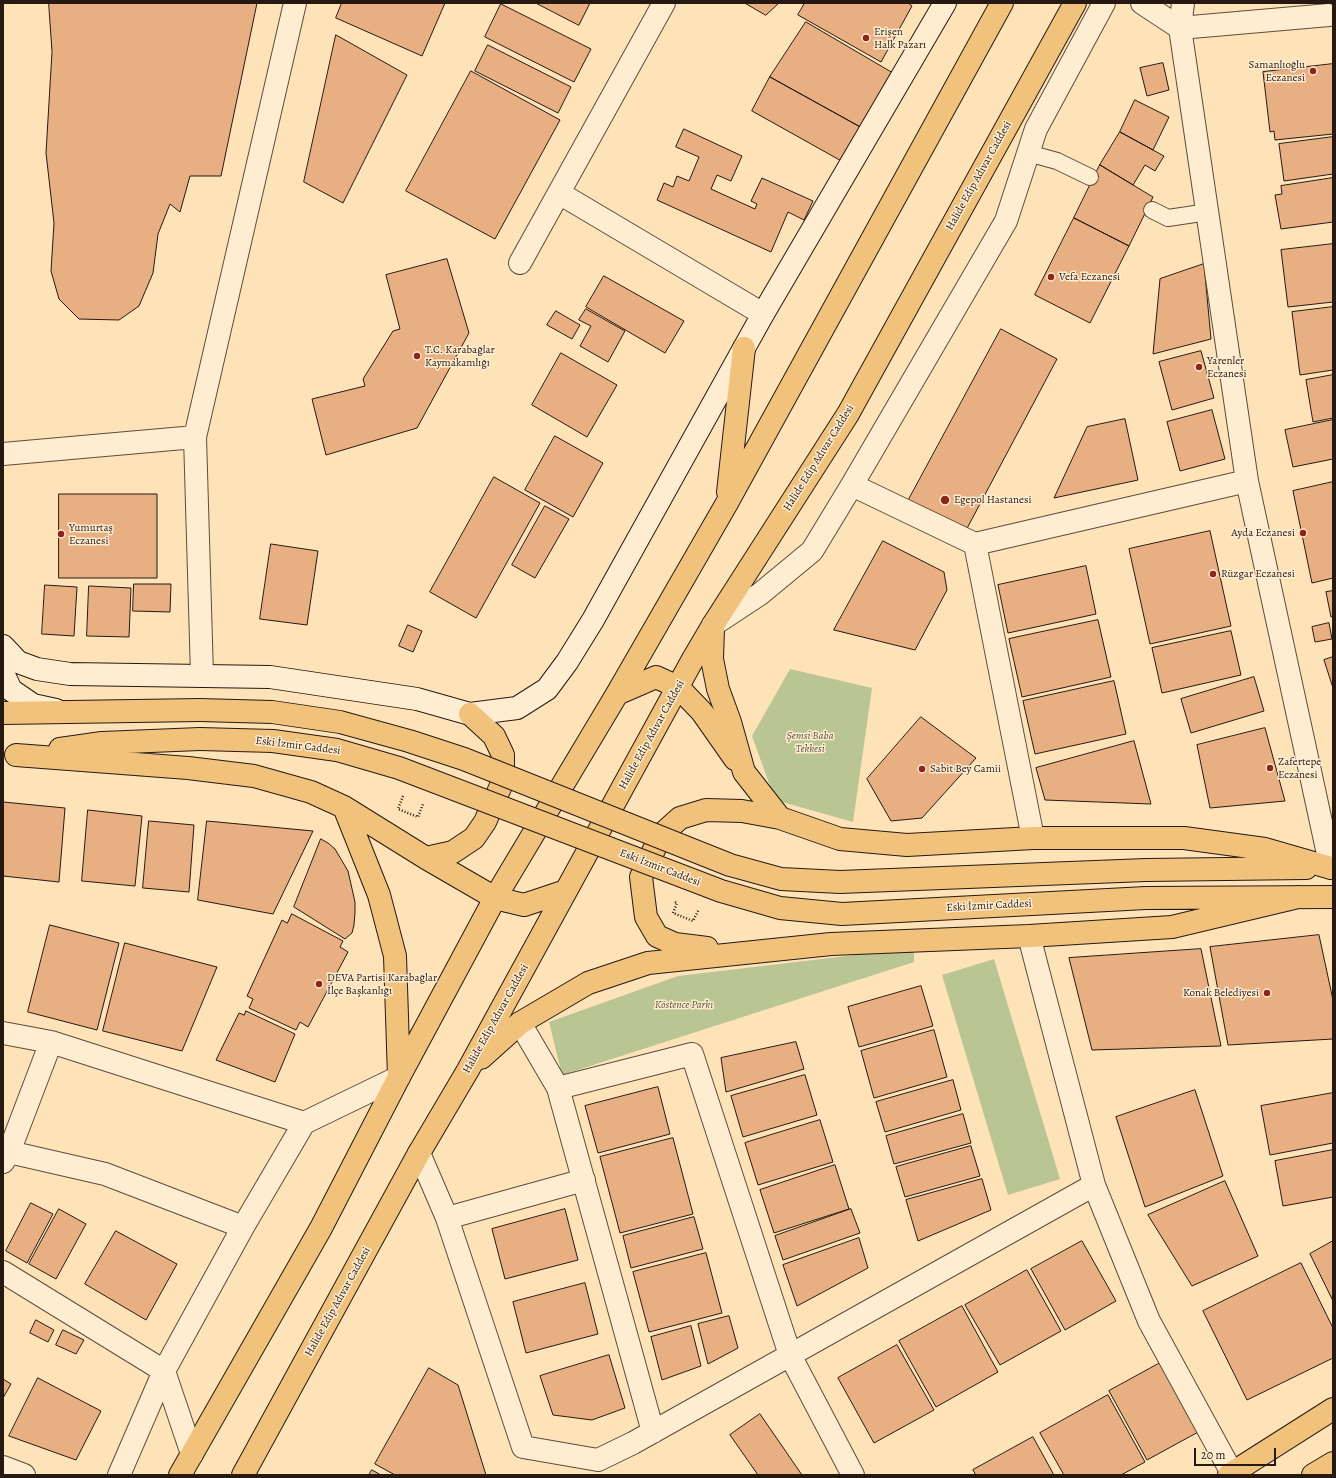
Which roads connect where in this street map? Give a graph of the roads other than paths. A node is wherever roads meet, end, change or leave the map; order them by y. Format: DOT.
graph roads {
  1 [pos="295,3"];
  2 [pos="664,3"];
  3 [pos="944,3"];
  4 [pos="1002,3"];
  5 [pos="1075,3"];
  6 [pos="1104,3"];
  7 [pos="1142,3"];
  8 [pos="1183,3"];
  9 [pos="1309,3"];
  10 [pos="1331,16"];
  11 [pos="1180,28"];
  12 [pos="1028,153"];
  13 [pos="1090,177"];
  14 [pos="559,193"];
  15 [pos="1152,210"];
  16 [pos="1208,212"];
  17 [pos="520,263"];
  18 [pos="763,314"];
  19 [pos="744,348"];
  20 [pos="195,437"];
  21 [pos="3,454"];
  22 [pos="1247,481"];
  23 [pos="852,485"];
  24 [pos="727,503"];
  25 [pos="975,544"];
  26 [pos="713,625"];
  27 [pos="3,646"];
  28 [pos="3,673"];
  29 [pos="202,675"];
  30 [pos="678,686"];
  31 [pos="617,694"];
  32 [pos="63,712"];
  33 [pos="3,713"];
  34 [pos="470,714"];
  35 [pos="7,753"];
  36 [pos="744,772"];
  37 [pos="344,807"];
  38 [pos="780,818"];
  39 [pos="1033,838"];
  40 [pos="426,858"];
  41 [pos="1332,868"];
  42 [pos="566,892"];
  43 [pos="1333,896"];
  44 [pos="1298,897"];
  45 [pos="495,898"];
  46 [pos="1029,936"];
  47 [pos="741,954"];
  48 [pos="520,1023"];
  49 [pos="3,1033"];
  50 [pos="51,1042"];
  51 [pos="468,1070"];
  52 [pos="399,1077"];
  53 [pos="558,1088"];
  54 [pos="304,1123"];
  55 [pos="420,1153"];
  56 [pos="6,1157"];
  57 [pos="584,1180"];
  58 [pos="1094,1185"];
  59 [pos="447,1218"];
  60 [pos="243,1227"];
  61 [pos="3,1272"];
  62 [pos="790,1355"];
  63 [pos="164,1371"];
  64 [pos="1333,1409"];
  65 [pos="653,1432"];
  66 [pos="192,1454"];
  67 [pos="1333,1463"];
  68 [pos="3,1467"];
  69 [pos="1230,1474"];
  70 [pos="24,1475"];
  71 [pos="119,1475"];
  72 [pos="180,1475"];
  73 [pos="243,1475"];
  74 [pos="853,1475"];
  75 [pos="1313,1475"];
  1 -- 20 [label="street"];
  2 -- 14 [label="street"];
  3 -- 18 [label="street"];
  4 -- 24 [label="main road"];
  5 -- 26 [label="main road, Halide Edip Adıvar Caddesi"];
  6 -- 12 [label="street"];
  7 -- 11 [label="street"];
  8 -- 11 [label="street"];
  9 -- 10 [label="street"];
  10 -- 11 [label="street"];
  11 -- 16 [label="street"];
  12 -- 13 [label="lane"];
  12 -- 23 [label="street"];
  14 -- 17 [label="street"];
  14 -- 18 [label="street"];
  15 -- 16 [label="lane"];
  16 -- 22 [label="street"];
  18 -- 19 [label="street"];
  19 -- 24 [label="main road"];
  19 -- 34 [label="street"];
  20 -- 21 [label="street"];
  20 -- 29 [label="street"];
  22 -- 25 [label="street"];
  22 -- 41 [label="street"];
  23 -- 25 [label="street"];
  23 -- 26 [label="street"];
  24 -- 31 [label="main road"];
  25 -- 39 [label="street"];
  26 -- 30 [label="main road, Halide Edip Adıvar Caddesi"];
  26 -- 36 [label="main road"];
  27 -- 29 [label="street"];
  28 -- 32 [label="street"];
  29 -- 34 [label="street"];
  30 -- 31 [label="main road"];
  30 -- 36 [label="main road"];
  30 -- 42 [label="main road, Halide Edip Adıvar Caddesi"];
  31 -- 45 [label="main road"];
  32 -- 33 [label="main road"];
  32 -- 41 [label="main road, bridge"];
  34 -- 40 [label="main road"];
  35 -- 37 [label="main road"];
  35 -- 44 [label="main road, Eski İzmir Caddesi, bridge"];
  36 -- 38 [label="main road"];
  37 -- 40 [label="main road"];
  37 -- 52 [label="main road"];
  38 -- 39 [label="main road"];
  38 -- 47 [label="main road"];
  39 -- 41 [label="main road"];
  40 -- 45 [label="main road"];
  42 -- 45 [label="main road"];
  42 -- 51 [label="main road, Halide Edip Adıvar Caddesi"];
  43 -- 44 [label="main road, Eski İzmir Caddesi"];
  44 -- 46 [label="main road"];
  45 -- 52 [label="main road"];
  46 -- 47 [label="main road"];
  46 -- 58 [label="street"];
  47 -- 48 [label="main road"];
  48 -- 51 [label="main road"];
  48 -- 53 [label="street"];
  49 -- 50 [label="street"];
  50 -- 54 [label="street"];
  50 -- 56 [label="street"];
  51 -- 55 [label="main road, Halide Edip Adıvar Caddesi"];
  52 -- 54 [label="street"];
  52 -- 66 [label="main road"];
  53 -- 57 [label="street"];
  53 -- 62 [label="street"];
  54 -- 60 [label="street"];
  55 -- 59 [label="street"];
  55 -- 73 [label="main road, Halide Edip Adıvar Caddesi"];
  56 -- 60 [label="street"];
  57 -- 59 [label="street"];
  57 -- 65 [label="street"];
  58 -- 62 [label="street"];
  58 -- 69 [label="street"];
  59 -- 65 [label="street"];
  60 -- 63 [label="street"];
  61 -- 63 [label="street"];
  62 -- 65 [label="street"];
  62 -- 74 [label="street"];
  63 -- 66 [label="street"];
  63 -- 71 [label="street"];
  64 -- 69 [label="main road"];
  66 -- 72 [label="main road"];
  67 -- 75 [label="main road"];
  68 -- 70 [label="street"];
}
